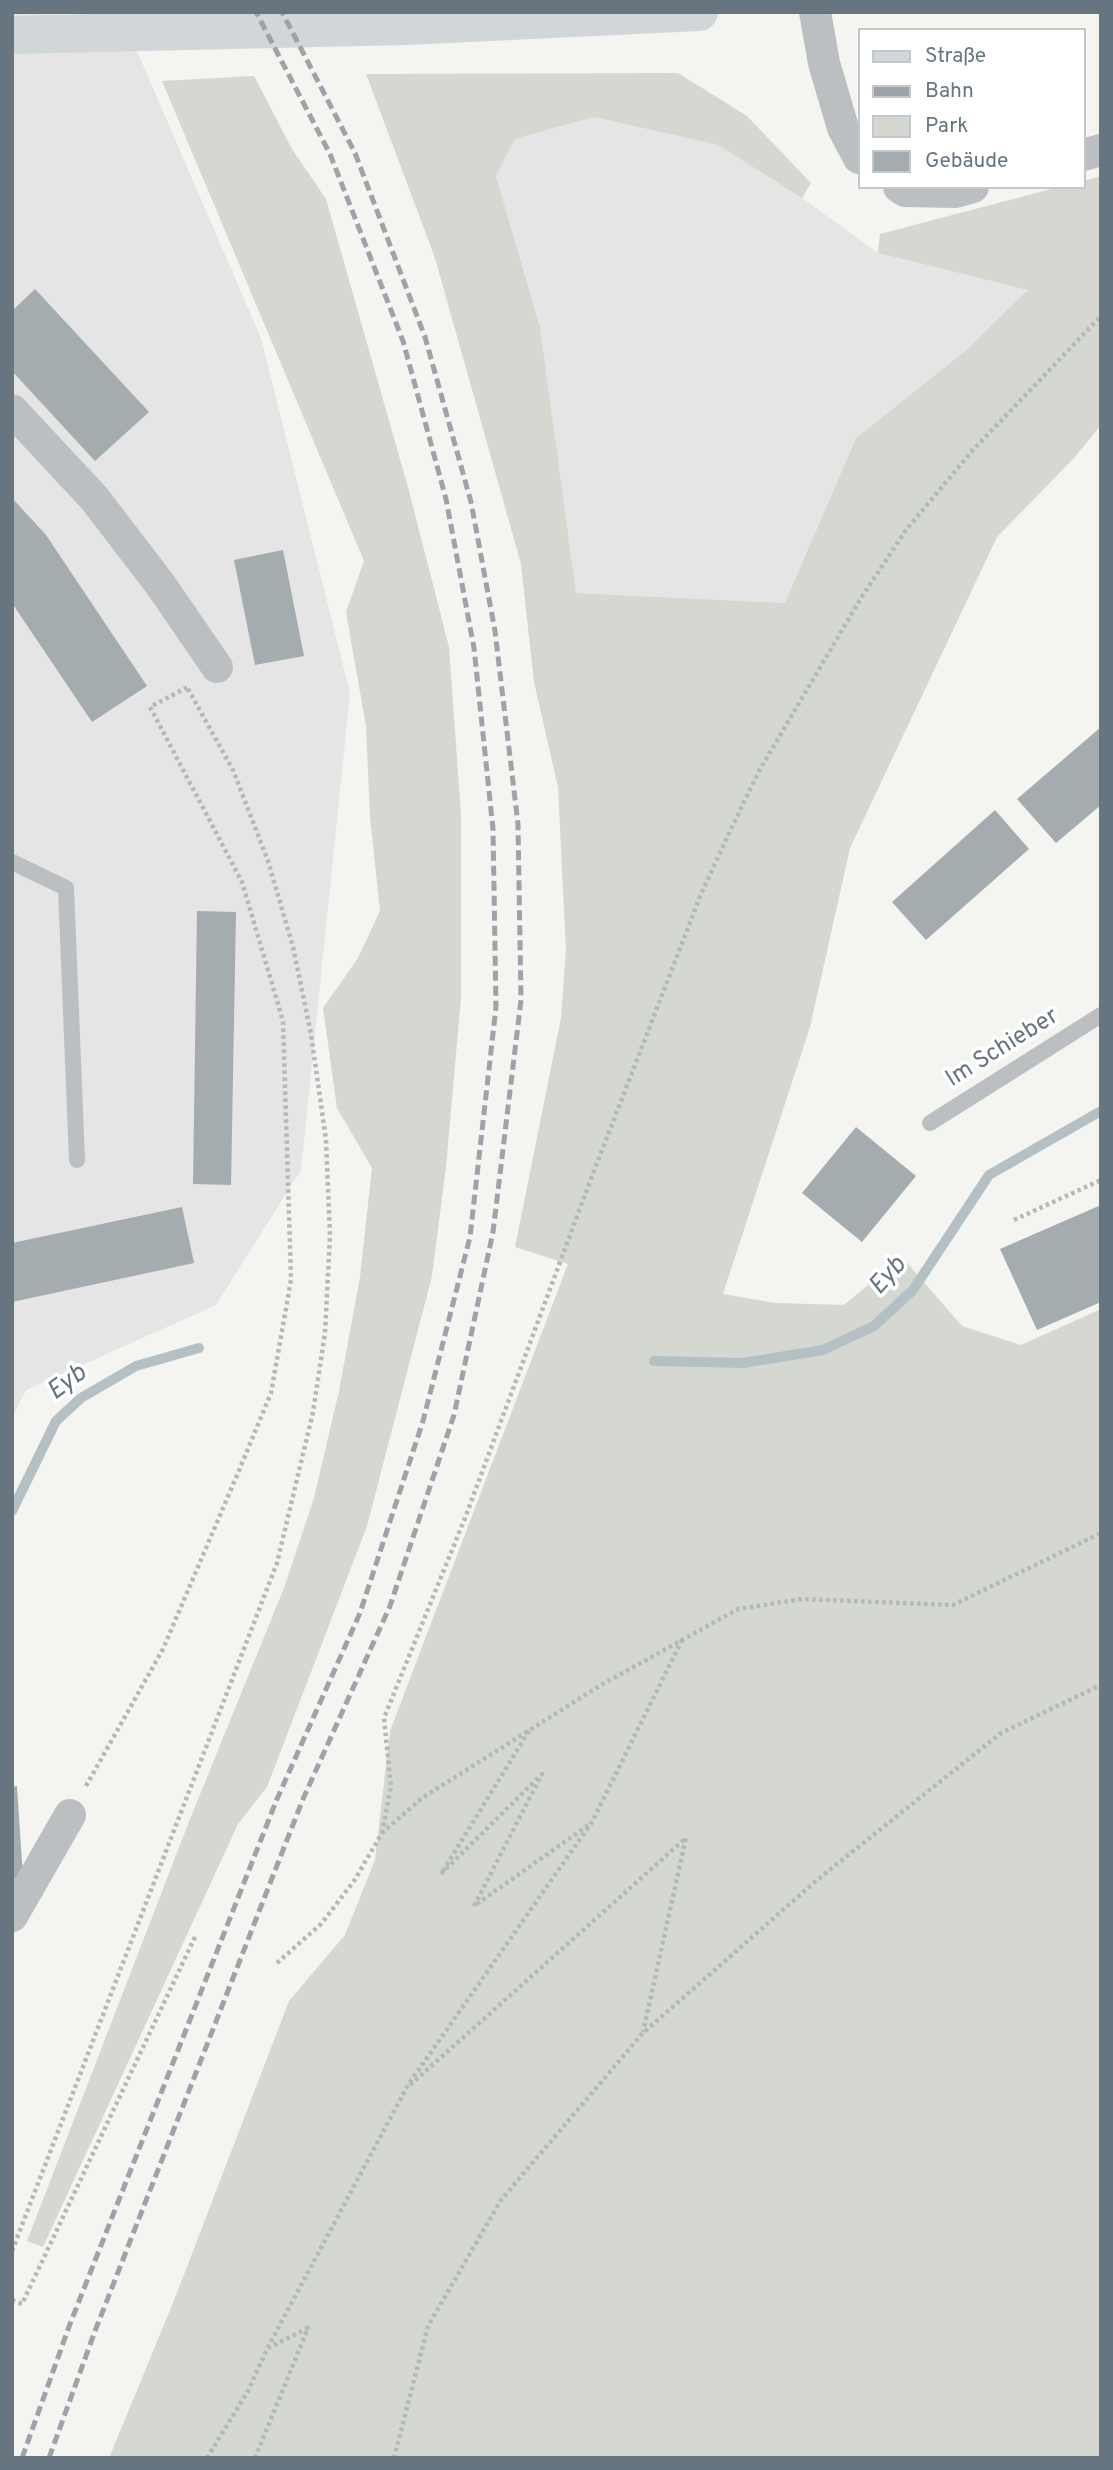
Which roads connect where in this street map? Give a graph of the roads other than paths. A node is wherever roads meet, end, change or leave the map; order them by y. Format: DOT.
graph roads {
  1 [pos="699,12"];
  2 [pos="815,12"];
  3 [pos="12,35"];
  4 [pos="858,156"];
  5 [pos="902,189"];
  6 [pos="966,189"];
  7 [pos="12,410"];
  8 [pos="217,667"];
  9 [pos="12,862"];
  10 [pos="1101,1015"];
  11 [pos="930,1123"];
  12 [pos="77,1160"];
  13 [pos="70,1815"];
  14 [pos="12,1916"];
  1 -- 3 [label="main road"];
  2 -- 4 [label="street"];
  5 -- 6 [label="street"];
  7 -- 8 [label="street"];
  9 -- 12 [label="lane"];
  10 -- 11 [label="lane, Im Schieber"];
  13 -- 14 [label="street"];
}
